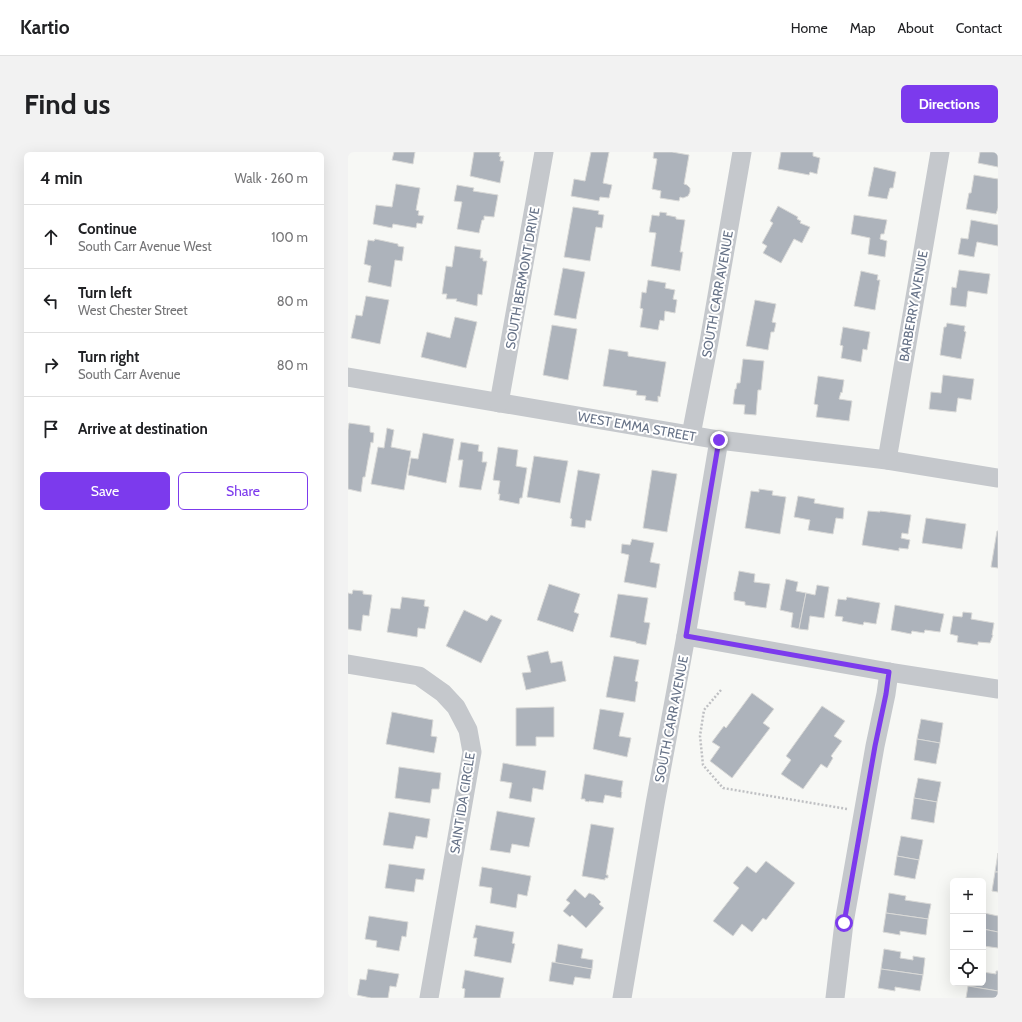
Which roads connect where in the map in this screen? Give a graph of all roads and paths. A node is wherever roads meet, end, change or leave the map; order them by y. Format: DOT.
graph roads {
  1 [pos="544,152"];
  2 [pos="742,152"];
  3 [pos="940,152"];
  4 [pos="348,377"];
  5 [pos="499,403"];
  6 [pos="691,436"];
  7 [pos="719,440"];
  8 [pos="887,460"];
  9 [pos="998,478"];
  10 [pos="686,636"];
  11 [pos="348,664"];
  12 [pos="889,672"];
  13 [pos="998,689"];
  14 [pos="721,690"];
  15 [pos="863,811"];
  16 [pos="429,998"];
  17 [pos="622,998"];
  18 [pos="835,998"];
  1 -- 5 [label="street, SOUTH BERMONT DRIVE"];
  2 -- 6 [label="street, SOUTH CARR AVENUE"];
  3 -- 8 [label="street, BARBERRY AVENUE"];
  4 -- 5 [label="street, WEST EMMA STREET"];
  5 -- 6 [label="street, WEST EMMA STREET"];
  6 -- 7 [label="street, WEST EMMA STREET"];
  7 -- 8 [label="street, WEST EMMA STREET"];
  7 -- 10 [label="street, SOUTH CARR AVENUE"];
  8 -- 9 [label="street, WEST EMMA STREET"];
  10 -- 12 [label="street"];
  10 -- 17 [label="street, SOUTH CARR AVENUE"];
  11 -- 16 [label="street, SAINT IDA CIRCLE"];
  12 -- 13 [label="street"];
  12 -- 15 [label="street"];
  14 -- 15 [label="path"];
  15 -- 18 [label="street"];
}
